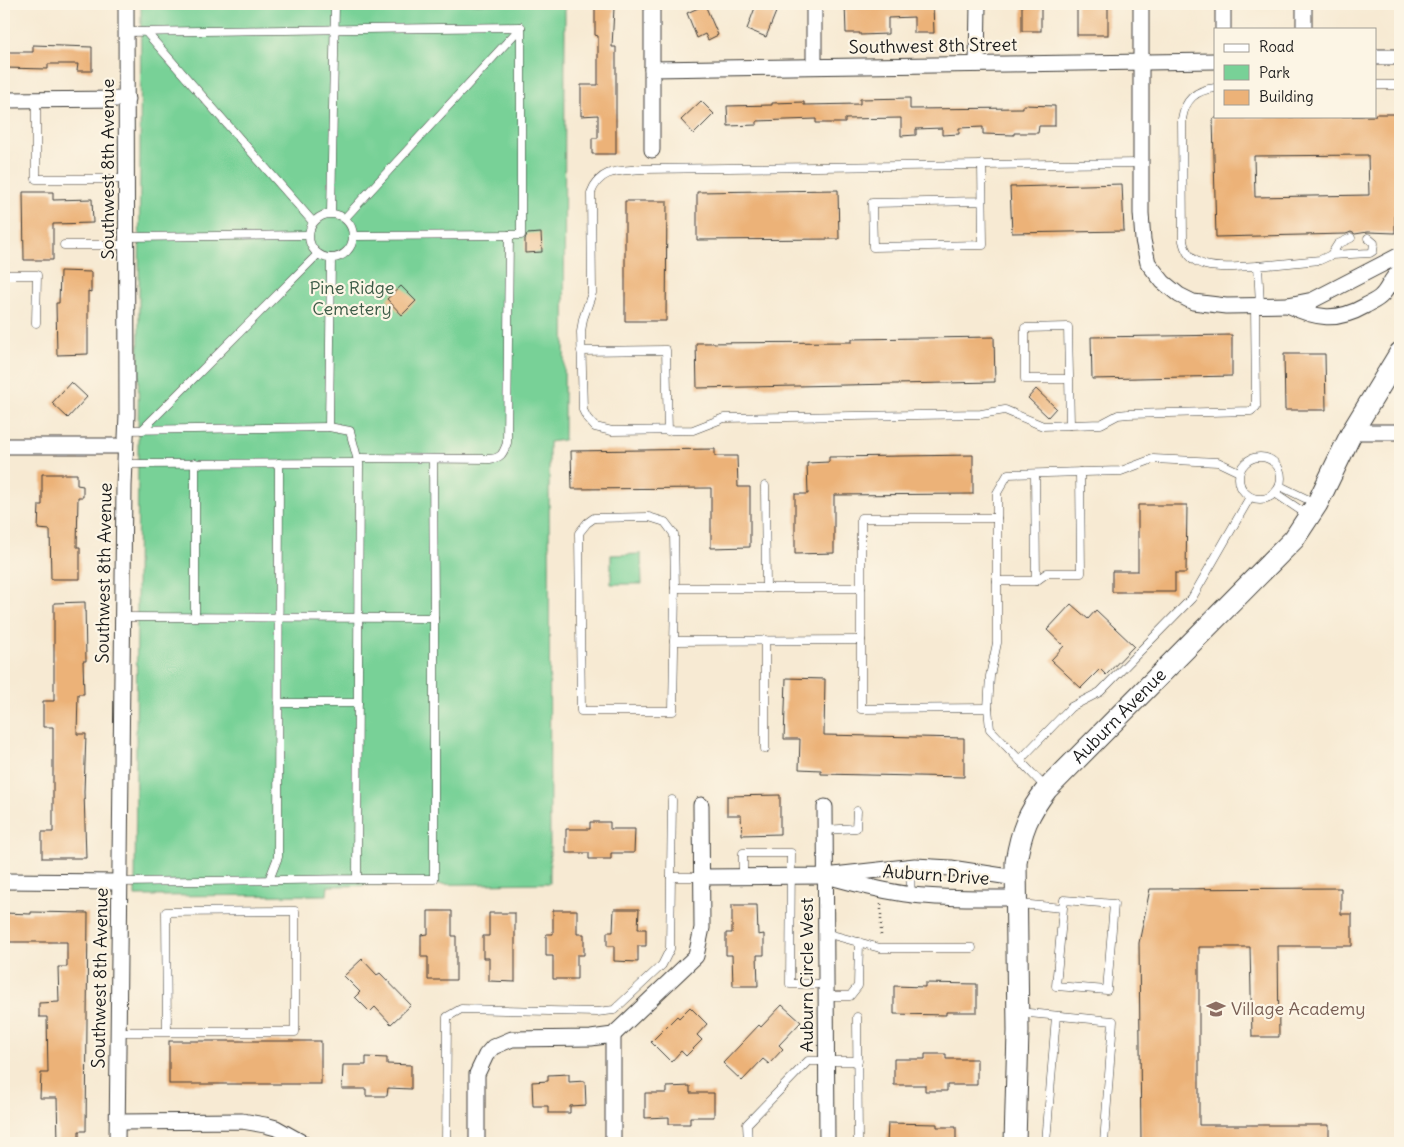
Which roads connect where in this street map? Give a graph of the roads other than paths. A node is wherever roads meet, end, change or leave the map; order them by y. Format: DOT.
graph roads {
  1 [pos="126,4"];
  2 [pos="335,4"];
  3 [pos="652,4"];
  4 [pos="814,4"];
  5 [pos="978,4"];
  6 [pos="1141,4"];
  7 [pos="1223,4"];
  8 [pos="1304,4"];
  9 [pos="521,27"];
  10 [pos="1223,28"];
  11 [pos="1304,28"];
  12 [pos="334,29"];
  13 [pos="126,32"];
  14 [pos="146,32"];
  15 [pos="1400,57"];
  16 [pos="1376,58"];
  17 [pos="1214,61"];
  18 [pos="1141,62"];
  19 [pos="978,64"];
  20 [pos="814,66"];
  21 [pos="652,69"];
  22 [pos="1376,85"];
  23 [pos="1400,85"];
  24 [pos="1214,88"];
  25 [pos="127,98"];
  26 [pos="4,100"];
  27 [pos="36,100"];
  28 [pos="652,150"];
  29 [pos="1141,162"];
  30 [pos="982,164"];
  31 [pos="127,179"];
  32 [pos="982,201"];
  33 [pos="331,213"];
  34 [pos="345,218"];
  35 [pos="313,222"];
  36 [pos="308,235"];
  37 [pos="509,235"];
  38 [pos="354,236"];
  39 [pos="1351,238"];
  40 [pos="1368,238"];
  41 [pos="127,241"];
  42 [pos="64,245"];
  43 [pos="318,254"];
  44 [pos="1331,255"];
  45 [pos="1400,255"];
  46 [pos="331,258"];
  47 [pos="1258,266"];
  48 [pos="1400,271"];
  49 [pos="4,275"];
  50 [pos="1257,305"];
  51 [pos="1288,305"];
  52 [pos="36,323"];
  53 [pos="582,351"];
  54 [pos="1400,352"];
  55 [pos="1068,379"];
  56 [pos="1070,425"];
  57 [pos="329,427"];
  58 [pos="126,430"];
  59 [pos="142,430"];
  60 [pos="668,431"];
  61 [pos="1352,432"];
  62 [pos="1400,432"];
  63 [pos="4,446"];
  64 [pos="125,446"];
  65 [pos="433,458"];
  66 [pos="358,461"];
  67 [pos="195,463"];
  68 [pos="280,463"];
  69 [pos="124,464"];
  70 [pos="1080,472"];
  71 [pos="1239,472"];
  72 [pos="1035,474"];
  73 [pos="765,486"];
  74 [pos="1280,486"];
  75 [pos="1275,493"];
  76 [pos="1250,497"];
  77 [pos="1313,510"];
  78 [pos="997,518"];
  79 [pos="997,581"];
  80 [pos="1036,581"];
  81 [pos="675,588"];
  82 [pos="766,588"];
  83 [pos="861,588"];
  84 [pos="122,617"];
  85 [pos="195,617"];
  86 [pos="279,618"];
  87 [pos="358,618"];
  88 [pos="434,618"];
  89 [pos="765,640"];
  90 [pos="861,640"];
  91 [pos="674,641"];
  92 [pos="278,703"];
  93 [pos="358,703"];
  94 [pos="988,708"];
  95 [pos="765,749"];
  96 [pos="1020,760"];
  97 [pos="1047,788"];
  98 [pos="672,800"];
  99 [pos="701,805"];
  100 [pos="825,807"];
  101 [pos="857,811"];
  102 [pos="825,830"];
  103 [pos="915,866"];
  104 [pos="742,876"];
  105 [pos="791,876"];
  106 [pos="825,876"];
  107 [pos="671,877"];
  108 [pos="701,877"];
  109 [pos="357,879"];
  110 [pos="269,880"];
  111 [pos="4,881"];
  112 [pos="120,882"];
  113 [pos="1017,893"];
  114 [pos="912,895"];
  115 [pos="1063,908"];
  116 [pos="825,934"];
  117 [pos="860,942"];
  118 [pos="972,948"];
  119 [pos="825,990"];
  120 [pos="1018,1012"];
  121 [pos="1056,1016"];
  122 [pos="857,1017"];
  123 [pos="119,1032"];
  124 [pos="167,1032"];
  125 [pos="613,1035"];
  126 [pos="826,1061"];
  127 [pos="858,1062"];
  128 [pos="118,1122"];
  129 [pos="118,1143"];
  130 [pos="303,1143"];
  131 [pos="446,1143"];
  132 [pos="477,1143"];
  133 [pos="612,1143"];
  134 [pos="748,1143"];
  135 [pos="827,1143"];
  136 [pos="858,1143"];
  137 [pos="1015,1143"];
  138 [pos="1046,1143"];
  139 [pos="1104,1143"];
  1 -- 13 [label="street, Southwest 8th Avenue"];
  2 -- 12 [label="lane"];
  3 -- 21 [label="street"];
  4 -- 20 [label="street"];
  5 -- 19 [label="street"];
  6 -- 18 [label="street"];
  7 -- 10 [label="street"];
  8 -- 11 [label="street"];
  9 -- 12 [label="lane"];
  9 -- 34 [label="lane"];
  9 -- 37 [label="lane"];
  12 -- 14 [label="lane"];
  12 -- 33 [label="lane"];
  13 -- 14 [label="lane"];
  13 -- 25 [label="street, Southwest 8th Avenue"];
  14 -- 35 [label="lane"];
  15 -- 16 [label="street"];
  17 -- 18 [label="street, Southwest 8th Street"];
  18 -- 19 [label="street, Southwest 8th Street"];
  18 -- 29 [label="street"];
  19 -- 20 [label="street, Southwest 8th Street"];
  20 -- 21 [label="street, Southwest 8th Street"];
  21 -- 28 [label="street"];
  22 -- 23 [label="lane"];
  24 -- 47 [label="lane"];
  25 -- 27 [label="street"];
  25 -- 31 [label="street, Southwest 8th Avenue"];
  26 -- 27 [label="street"];
  27 -- 31 [label="lane"];
  29 -- 30 [label="lane"];
  29 -- 50 [label="street"];
  30 -- 32 [label="lane"];
  30 -- 53 [label="lane"];
  31 -- 41 [label="street, Southwest 8th Avenue"];
  32 -- 32 [label="lane"];
  33 -- 34 [label="lane"];
  33 -- 35 [label="lane"];
  34 -- 38 [label="lane"];
  35 -- 36 [label="lane"];
  36 -- 41 [label="lane"];
  36 -- 43 [label="lane"];
  37 -- 38 [label="lane"];
  37 -- 65 [label="lane"];
  38 -- 46 [label="lane"];
  39 -- 44 [label="lane"];
  40 -- 44 [label="lane"];
  41 -- 42 [label="lane"];
  41 -- 58 [label="street, Southwest 8th Avenue"];
  43 -- 46 [label="lane"];
  43 -- 59 [label="lane"];
  44 -- 47 [label="lane"];
  45 -- 51 [label="street"];
  46 -- 57 [label="lane"];
  47 -- 50 [label="lane"];
  48 -- 51 [label="street"];
  49 -- 52 [label="lane"];
  50 -- 51 [label="street"];
  50 -- 56 [label="lane"];
  53 -- 60 [label="lane"];
  53 -- 60 [label="lane"];
  54 -- 61 [label="street, Auburn Avenue"];
  55 -- 55 [label="lane"];
  55 -- 56 [label="lane"];
  56 -- 60 [label="lane"];
  57 -- 59 [label="lane"];
  57 -- 66 [label="lane"];
  58 -- 59 [label="lane"];
  58 -- 64 [label="street, Southwest 8th Avenue"];
  61 -- 62 [label="street"];
  61 -- 77 [label="street, Auburn Avenue"];
  63 -- 64 [label="street"];
  64 -- 69 [label="street, Southwest 8th Avenue"];
  65 -- 66 [label="lane"];
  65 -- 88 [label="lane"];
  66 -- 68 [label="lane"];
  66 -- 87 [label="lane"];
  67 -- 68 [label="lane"];
  67 -- 69 [label="lane"];
  67 -- 85 [label="lane"];
  68 -- 86 [label="lane"];
  69 -- 84 [label="street, Southwest 8th Avenue"];
  70 -- 71 [label="lane"];
  70 -- 72 [label="lane"];
  70 -- 80 [label="lane"];
  71 -- 74 [label="lane"];
  71 -- 76 [label="lane"];
  72 -- 78 [label="lane"];
  72 -- 80 [label="lane"];
  73 -- 82 [label="lane"];
  74 -- 75 [label="lane"];
  74 -- 77 [label="lane"];
  75 -- 76 [label="lane"];
  75 -- 77 [label="lane"];
  76 -- 96 [label="lane"];
  77 -- 97 [label="street, Auburn Avenue"];
  78 -- 79 [label="lane"];
  78 -- 83 [label="lane"];
  79 -- 80 [label="lane"];
  79 -- 94 [label="lane"];
  81 -- 82 [label="lane"];
  81 -- 91 [label="lane"];
  81 -- 91 [label="lane"];
  82 -- 83 [label="lane"];
  83 -- 90 [label="lane"];
  84 -- 85 [label="lane"];
  84 -- 112 [label="street, Southwest 8th Avenue"];
  85 -- 86 [label="lane"];
  86 -- 87 [label="lane"];
  86 -- 92 [label="lane"];
  87 -- 88 [label="lane"];
  87 -- 93 [label="lane"];
  88 -- 109 [label="lane"];
  89 -- 90 [label="lane"];
  89 -- 91 [label="lane"];
  89 -- 95 [label="lane"];
  90 -- 94 [label="lane"];
  92 -- 93 [label="lane"];
  92 -- 110 [label="lane"];
  93 -- 109 [label="lane"];
  94 -- 96 [label="lane"];
  96 -- 97 [label="lane"];
  97 -- 113 [label="street, Auburn Avenue"];
  98 -- 107 [label="lane"];
  99 -- 108 [label="street"];
  100 -- 102 [label="street, Auburn Circle West"];
  101 -- 102 [label="lane"];
  102 -- 106 [label="street, Auburn Circle West"];
  103 -- 106 [label="street, Auburn Drive"];
  103 -- 113 [label="street, Auburn Drive"];
  103 -- 114 [label="lane"];
  104 -- 105 [label="street, Auburn Drive"];
  104 -- 105 [label="lane"];
  104 -- 108 [label="street, Auburn Drive"];
  105 -- 106 [label="street, Auburn Drive"];
  105 -- 119 [label="lane"];
  106 -- 114 [label="street, Auburn Drive"];
  106 -- 116 [label="street, Auburn Circle West"];
  107 -- 108 [label="lane"];
  107 -- 131 [label="lane"];
  108 -- 125 [label="street"];
  109 -- 110 [label="lane"];
  110 -- 112 [label="lane"];
  111 -- 112 [label="street"];
  112 -- 123 [label="street, Southwest 8th Avenue"];
  113 -- 114 [label="street, Auburn Drive"];
  113 -- 115 [label="lane"];
  113 -- 120 [label="street, Auburn Avenue"];
  115 -- 115 [label="lane"];
  116 -- 117 [label="lane"];
  116 -- 119 [label="street, Auburn Circle West"];
  117 -- 118 [label="lane"];
  117 -- 119 [label="lane"];
  119 -- 126 [label="street, Auburn Circle West"];
  120 -- 121 [label="lane"];
  120 -- 137 [label="street, Auburn Avenue"];
  121 -- 138 [label="lane"];
  121 -- 139 [label="lane"];
  122 -- 127 [label="lane"];
  123 -- 124 [label="lane"];
  123 -- 128 [label="street, Southwest 8th Avenue"];
  124 -- 124 [label="lane"];
  125 -- 132 [label="street"];
  125 -- 133 [label="street"];
  126 -- 127 [label="lane"];
  126 -- 134 [label="lane"];
  126 -- 135 [label="street, Auburn Circle West"];
  127 -- 136 [label="lane"];
  128 -- 129 [label="street, Southwest 8th Avenue"];
  128 -- 130 [label="street"];
}
